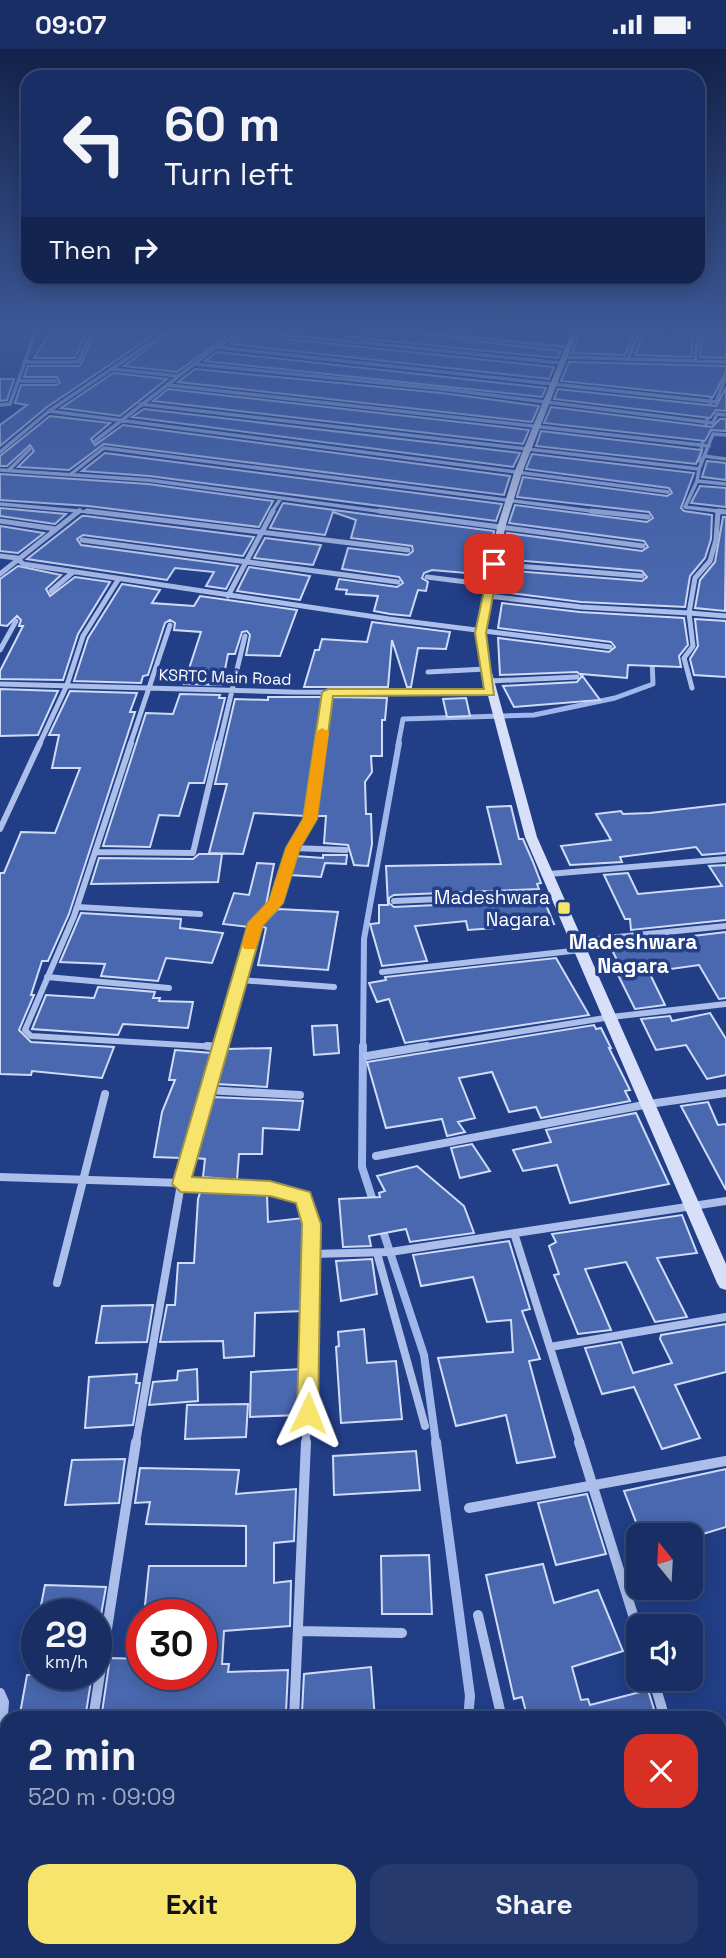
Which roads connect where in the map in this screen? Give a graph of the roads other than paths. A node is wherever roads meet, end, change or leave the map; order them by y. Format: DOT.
graph roads {
  1 [pos="36,422"];
  2 [pos="119,422"];
  3 [pos="128,422"];
  4 [pos="293,422"];
  5 [pos="512,422"];
  6 [pos="540,422"];
  7 [pos="539,425"];
  8 [pos="726,435"];
  9 [pos="95,441"];
  10 [pos="709,446"];
  11 [pos="30,449"];
  12 [pos="528,450"];
  13 [pos="0,452"];
  14 [pos="704,456"];
  15 [pos="726,459"];
  16 [pos="699,469"];
  17 [pos="0,470"];
  18 [pos="9,470"];
  19 [pos="517,473"];
  20 [pos="70,474"];
  21 [pos="697,481"];
  22 [pos="726,484"];
  23 [pos="668,492"];
  24 [pos="281,498"];
  25 [pos="510,502"];
  26 [pos="0,504"];
  27 [pos="80,510"];
  28 [pos="718,511"];
  29 [pos="726,512"];
  30 [pos="648,517"];
  31 [pos="0,521"];
  32 [pos="501,528"];
  33 [pos="57,529"];
  34 [pos="259,532"];
  35 [pos="82,540"];
  36 [pos="643,545"];
  37 [pos="408,550"];
  38 [pos="0,556"];
  39 [pos="17,558"];
  40 [pos="245,563"];
  41 [pos="494,564"];
  42 [pos="73,572"];
  43 [pos="0,574"];
  44 [pos="642,576"];
  45 [pos="428,577"];
  46 [pos="118,580"];
  47 [pos="398,582"];
  48 [pos="490,585"];
  49 [pos="51,591"];
  50 [pos="228,596"];
  51 [pos="488,596"];
  52 [pos="689,613"];
  53 [pos="726,616"];
  54 [pos="16,621"];
  55 [pos="170,625"];
  56 [pos="481,633"];
  57 [pos="245,636"];
  58 [pos="610,647"];
  59 [pos="0,650"];
  60 [pos="486,669"];
  61 [pos="428,672"];
  62 [pos="578,677"];
  63 [pos="489,681"];
  64 [pos="0,684"];
  65 [pos="66,685"];
  66 [pos="152,687"];
  67 [pos="692,688"];
  68 [pos="234,690"];
  69 [pos="328,692"];
  70 [pos="490,692"];
  71 [pos="0,829"];
  72 [pos="293,848"];
  73 [pos="346,850"];
  74 [pos="97,852"];
  75 [pos="726,859"];
  76 [pos="549,874"];
  77 [pos="558,894"];
  78 [pos="394,901"];
  79 [pos="77,907"];
  80 [pos="200,914"];
  81 [pos="726,926"];
  82 [pos="580,945"];
  83 [pos="383,972"];
  84 [pos="47,977"];
  85 [pos="240,980"];
  86 [pos="334,986"];
  87 [pos="169,988"];
  88 [pos="726,1004"];
  89 [pos="611,1017"];
  90 [pos="218,1048"];
  91 [pos="367,1056"];
  92 [pos="206,1090"];
  93 [pos="726,1093"];
  94 [pos="105,1094"];
  95 [pos="300,1095"];
  96 [pos="649,1104"];
  97 [pos="376,1156"];
  98 [pos="0,1177"];
  99 [pos="81,1181"];
  100 [pos="181,1184"];
  101 [pos="726,1201"];
  102 [pos="693,1206"];
  103 [pos="514,1233"];
  104 [pos="379,1252"];
  105 [pos="311,1254"];
  106 [pos="57,1283"];
  107 [pos="726,1283"];
  108 [pos="726,1317"];
  109 [pos="550,1347"];
  110 [pos="425,1426"];
  111 [pos="726,1461"];
  112 [pos="593,1486"];
  113 [pos="469,1508"];
  114 [pos="633,1614"];
  115 [pos="478,1615"];
  116 [pos="299,1631"];
  117 [pos="402,1633"];
  118 [pos="657,1691"];
  119 [pos="0,1693"];
  120 [pos="3,1711"];
  121 [pos="94,1711"];
  122 [pos="294,1711"];
  123 [pos="500,1711"];
  124 [pos="663,1711"];
  1 -- 13 [label="street"];
  2 -- 9 [label="street"];
  3 -- 19 [label="street"];
  4 -- 12 [label="street"];
  5 -- 7 [label="street"];
  6 -- 7 [label="street"];
  7 -- 10 [label="street"];
  7 -- 12 [label="street"];
  8 -- 10 [label="street"];
  10 -- 14 [label="street"];
  11 -- 18 [label="street"];
  12 -- 16 [label="street"];
  12 -- 19 [label="street"];
  14 -- 15 [label="street"];
  14 -- 16 [label="street"];
  16 -- 21 [label="street"];
  17 -- 18 [label="street"];
  18 -- 20 [label="street"];
  19 -- 23 [label="street"];
  19 -- 25 [label="street"];
  20 -- 24 [label="street"];
  20 -- 25 [label="street"];
  21 -- 22 [label="street"];
  21 -- 28 [label="street"];
  24 -- 32 [label="street"];
  24 -- 34 [label="street"];
  25 -- 30 [label="street"];
  25 -- 32 [label="street"];
  26 -- 27 [label="street"];
  27 -- 33 [label="street"];
  27 -- 34 [label="street"];
  28 -- 29 [label="street"];
  28 -- 52 [label="street"];
  31 -- 33 [label="street"];
  32 -- 36 [label="street"];
  32 -- 41 [label="street"];
  33 -- 39 [label="street"];
  34 -- 37 [label="street"];
  34 -- 40 [label="street"];
  35 -- 40 [label="street"];
  38 -- 39 [label="street"];
  39 -- 42 [label="street"];
  39 -- 43 [label="street"];
  40 -- 47 [label="street"];
  40 -- 50 [label="street"];
  41 -- 44 [label="street"];
  41 -- 48 [label="street"];
  42 -- 46 [label="street"];
  42 -- 49 [label="street"];
  45 -- 48 [label="street"];
  46 -- 50 [label="street"];
  46 -- 65 [label="street"];
  48 -- 51 [label="street"];
  50 -- 56 [label="street"];
  51 -- 52 [label="street"];
  51 -- 56 [label="street"];
  52 -- 53 [label="street"];
  52 -- 67 [label="street"];
  54 -- 59 [label="street"];
  55 -- 66 [label="street"];
  56 -- 58 [label="street"];
  56 -- 60 [label="street"];
  57 -- 68 [label="street"];
  60 -- 61 [label="street"];
  60 -- 63 [label="street"];
  62 -- 63 [label="street"];
  63 -- 70 [label="street"];
  64 -- 65 [label="street, KSRTC Main Road"];
  65 -- 66 [label="street, KSRTC Main Road"];
  65 -- 71 [label="street"];
  66 -- 68 [label="street, KSRTC Main Road"];
  66 -- 74 [label="street"];
  68 -- 69 [label="street, KSRTC Main Road"];
  68 -- 74 [label="street"];
  69 -- 70 [label="street, KSRTC Main Road"];
  69 -- 72 [label="street"];
  70 -- 76 [label="street"];
  72 -- 73 [label="street"];
  72 -- 85 [label="street"];
  74 -- 79 [label="street"];
  75 -- 76 [label="street"];
  76 -- 77 [label="street"];
  77 -- 78 [label="street"];
  77 -- 82 [label="street"];
  79 -- 80 [label="street"];
  79 -- 84 [label="street"];
  81 -- 82 [label="street"];
  82 -- 83 [label="street"];
  82 -- 89 [label="street"];
  84 -- 87 [label="street"];
  84 -- 90 [label="street"];
  85 -- 86 [label="street"];
  85 -- 90 [label="street"];
  88 -- 89 [label="street"];
  89 -- 91 [label="street"];
  89 -- 96 [label="street"];
  90 -- 92 [label="street"];
  92 -- 95 [label="street"];
  92 -- 100 [label="street"];
  93 -- 96 [label="street"];
  94 -- 99 [label="street"];
  96 -- 97 [label="street"];
  96 -- 102 [label="street"];
  98 -- 99 [label="street"];
  99 -- 100 [label="street"];
  99 -- 106 [label="street"];
  100 -- 105 [label="street"];
  100 -- 121 [label="street"];
  101 -- 102 [label="street"];
  102 -- 103 [label="street"];
  102 -- 107 [label="street"];
  103 -- 104 [label="street"];
  103 -- 109 [label="street"];
  104 -- 105 [label="street"];
  104 -- 110 [label="street"];
  105 -- 116 [label="street"];
  108 -- 109 [label="street"];
  109 -- 112 [label="street"];
  111 -- 112 [label="street"];
  112 -- 113 [label="street"];
  112 -- 114 [label="street"];
  115 -- 123 [label="street"];
  116 -- 117 [label="street"];
  116 -- 122 [label="street"];
  118 -- 124 [label="street"];
  119 -- 120 [label="street"];
}
